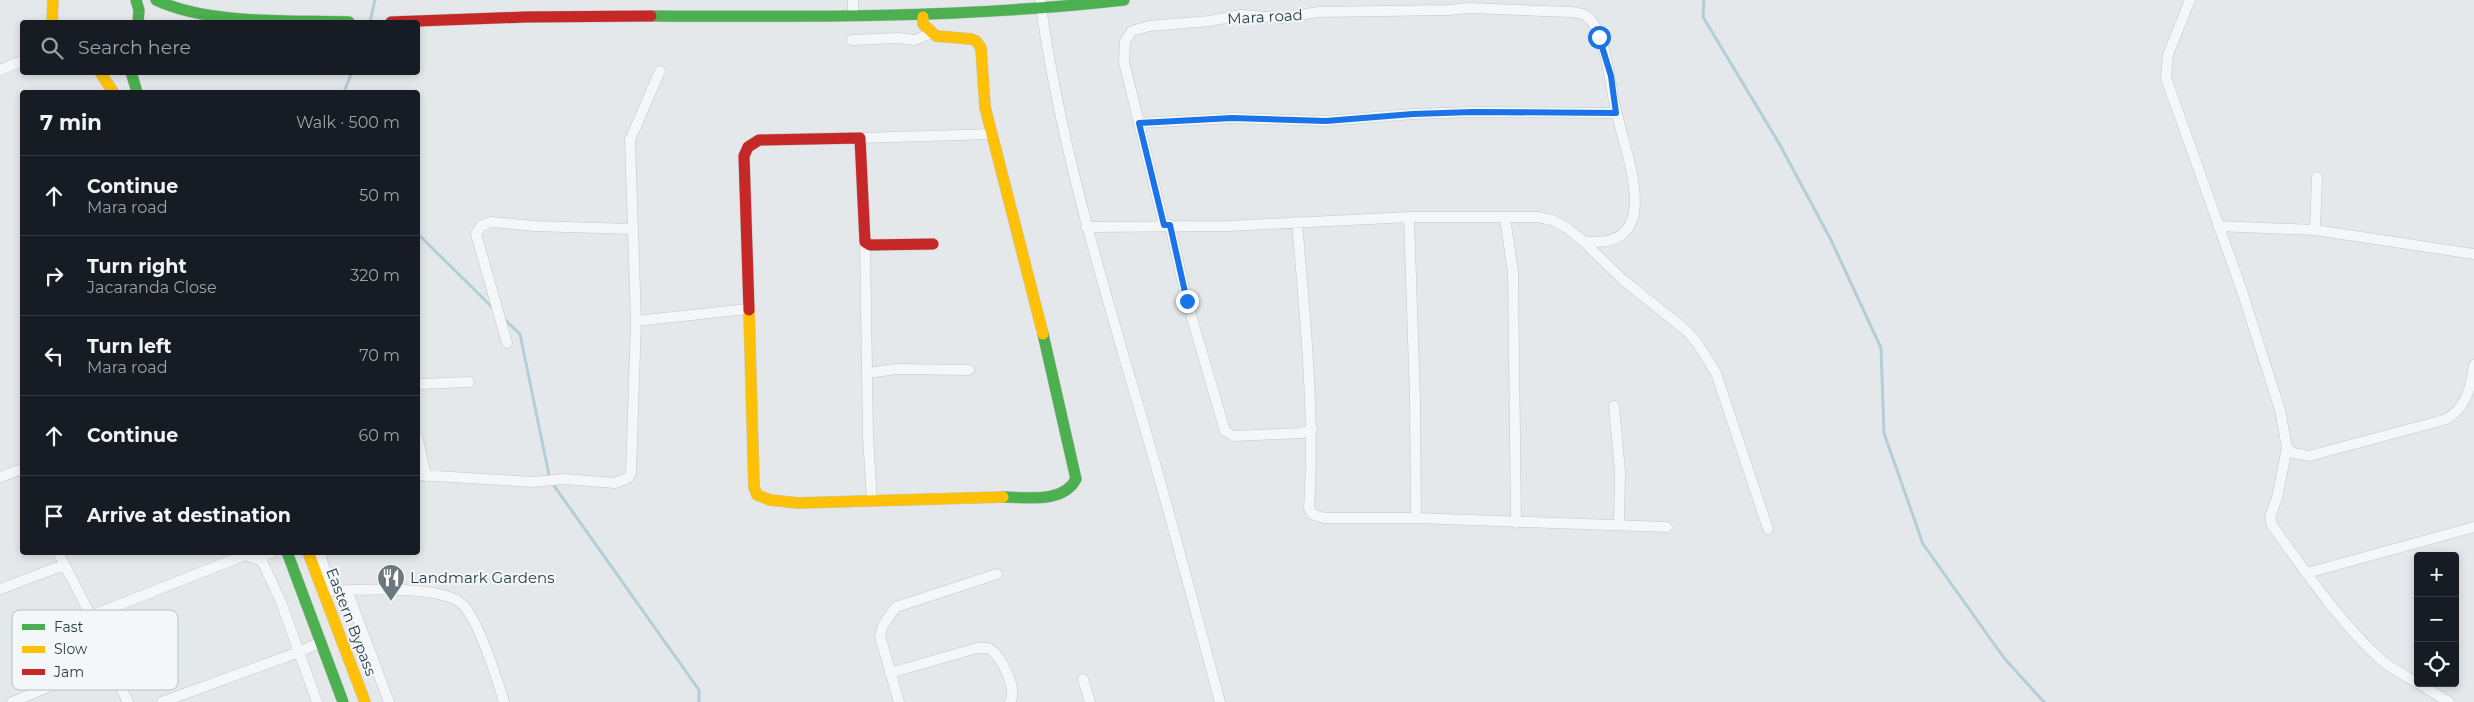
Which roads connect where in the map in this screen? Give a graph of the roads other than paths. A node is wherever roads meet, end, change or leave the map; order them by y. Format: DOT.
graph roads {
  1 [pos="53,0"];
  2 [pos="136,0"];
  3 [pos="156,0"];
  4 [pos="853,0"];
  5 [pos="1124,0"];
  6 [pos="2190,0"];
  7 [pos="1041,5"];
  8 [pos="204,16"];
  9 [pos="853,16"];
  10 [pos="923,17"];
  11 [pos="52,20"];
  12 [pos="138,20"];
  13 [pos="187,20"];
  14 [pos="301,20"];
  15 [pos="420,21"];
  16 [pos="932,33"];
  17 [pos="852,40"];
  18 [pos="20,62"];
  19 [pos="0,70"];
  20 [pos="660,71"];
  21 [pos="102,75"];
  22 [pos="132,75"];
  23 [pos="112,90"];
  24 [pos="136,90"];
  25 [pos="1616,113"];
  26 [pos="1139,123"];
  27 [pos="992,134"];
  28 [pos="860,138"];
  29 [pos="2317,176"];
  30 [pos="1409,217"];
  31 [pos="1505,218"];
  32 [pos="1297,222"];
  33 [pos="1167,225"];
  34 [pos="2218,226"];
  35 [pos="1086,227"];
  36 [pos="632,229"];
  37 [pos="2315,230"];
  38 [pos="1583,241"];
  39 [pos="865,242"];
  40 [pos="933,244"];
  41 [pos="2474,254"];
  42 [pos="747,309"];
  43 [pos="636,321"];
  44 [pos="507,343"];
  45 [pos="2474,365"];
  46 [pos="969,370"];
  47 [pos="868,372"];
  48 [pos="2474,380"];
  49 [pos="470,382"];
  50 [pos="420,384"];
  51 [pos="1614,406"];
  52 [pos="1312,429"];
  53 [pos="2286,448"];
  54 [pos="420,458"];
  55 [pos="20,471"];
  56 [pos="422,475"];
  57 [pos="0,477"];
  58 [pos="872,501"];
  59 [pos="1416,518"];
  60 [pos="1516,523"];
  61 [pos="1619,523"];
  62 [pos="1667,527"];
  63 [pos="2474,527"];
  64 [pos="1768,529"];
  65 [pos="59,555"];
  66 [pos="246,555"];
  67 [pos="246,555"];
  68 [pos="264,555"];
  69 [pos="288,555"];
  70 [pos="309,555"];
  71 [pos="320,555"];
  72 [pos="257,558"];
  73 [pos="64,566"];
  74 [pos="2307,573"];
  75 [pos="996,574"];
  76 [pos="0,589"];
  77 [pos="347,590"];
  78 [pos="326,591"];
  79 [pos="88,610"];
  80 [pos="106,610"];
  81 [pos="321,642"];
  82 [pos="299,652"];
  83 [pos="890,673"];
  84 [pos="1083,679"];
  85 [pos="2414,680"];
  86 [pos="2425,687"];
  87 [pos="41,690"];
  88 [pos="122,690"];
  89 [pos="12,702"];
  90 [pos="128,702"];
  91 [pos="162,702"];
  92 [pos="317,702"];
  93 [pos="343,702"];
  94 [pos="366,702"];
  95 [pos="389,702"];
  96 [pos="504,702"];
  97 [pos="899,702"];
  98 [pos="1010,702"];
  99 [pos="1090,702"];
  100 [pos="1220,702"];
  101 [pos="2449,702"];
  1 -- 11 [label="street"];
  2 -- 12 [label="street"];
  3 -- 8 [label="street"];
  4 -- 9 [label="street"];
  5 -- 7 [label="street"];
  6 -- 34 [label="street"];
  7 -- 10 [label="street"];
  7 -- 35 [label="street"];
  8 -- 13 [label="street"];
  8 -- 14 [label="street"];
  9 -- 10 [label="street"];
  9 -- 15 [label="street"];
  10 -- 16 [label="street"];
  16 -- 17 [label="street"];
  16 -- 27 [label="street"];
  18 -- 19 [label="street"];
  20 -- 36 [label="street"];
  21 -- 23 [label="street"];
  22 -- 24 [label="street"];
  25 -- 26 [label="street"];
  25 -- 26 [label="street, Mara road"];
  25 -- 38 [label="street"];
  26 -- 33 [label="street, Mara road"];
  27 -- 28 [label="street"];
  27 -- 58 [label="street"];
  28 -- 39 [label="street"];
  28 -- 42 [label="street"];
  29 -- 37 [label="street"];
  30 -- 31 [label="street"];
  30 -- 32 [label="street"];
  30 -- 59 [label="street"];
  31 -- 38 [label="street"];
  31 -- 60 [label="street"];
  32 -- 33 [label="street"];
  32 -- 52 [label="street"];
  33 -- 35 [label="street"];
  33 -- 52 [label="street, Mara road"];
  34 -- 37 [label="street"];
  34 -- 53 [label="street"];
  35 -- 100 [label="street"];
  36 -- 43 [label="street"];
  36 -- 44 [label="street"];
  37 -- 41 [label="street"];
  38 -- 64 [label="street"];
  39 -- 40 [label="street"];
  39 -- 47 [label="street"];
  42 -- 43 [label="street"];
  42 -- 58 [label="street"];
  43 -- 56 [label="street"];
  45 -- 48 [label="street"];
  46 -- 47 [label="street"];
  47 -- 58 [label="street"];
  48 -- 53 [label="street"];
  49 -- 50 [label="street"];
  51 -- 61 [label="street"];
  52 -- 59 [label="street"];
  53 -- 74 [label="street"];
  54 -- 56 [label="street"];
  55 -- 57 [label="street"];
  59 -- 60 [label="street"];
  60 -- 61 [label="street"];
  61 -- 62 [label="street"];
  63 -- 74 [label="street"];
  65 -- 73 [label="street"];
  66 -- 80 [label="street"];
  67 -- 72 [label="street"];
  68 -- 72 [label="street"];
  69 -- 81 [label="street"];
  70 -- 78 [label="street, Eastern Bypass"];
  71 -- 78 [label="street"];
  72 -- 82 [label="street"];
  73 -- 76 [label="street"];
  73 -- 79 [label="street"];
  74 -- 85 [label="street"];
  75 -- 83 [label="street"];
  77 -- 78 [label="street"];
  77 -- 95 [label="street"];
  77 -- 96 [label="street"];
  78 -- 94 [label="street, Eastern Bypass"];
  81 -- 82 [label="street"];
  81 -- 93 [label="street"];
  82 -- 91 [label="street"];
  82 -- 92 [label="street"];
  83 -- 97 [label="street"];
  83 -- 98 [label="street"];
  84 -- 99 [label="street"];
  86 -- 101 [label="street"];
  87 -- 89 [label="street"];
  88 -- 90 [label="street"];
}
